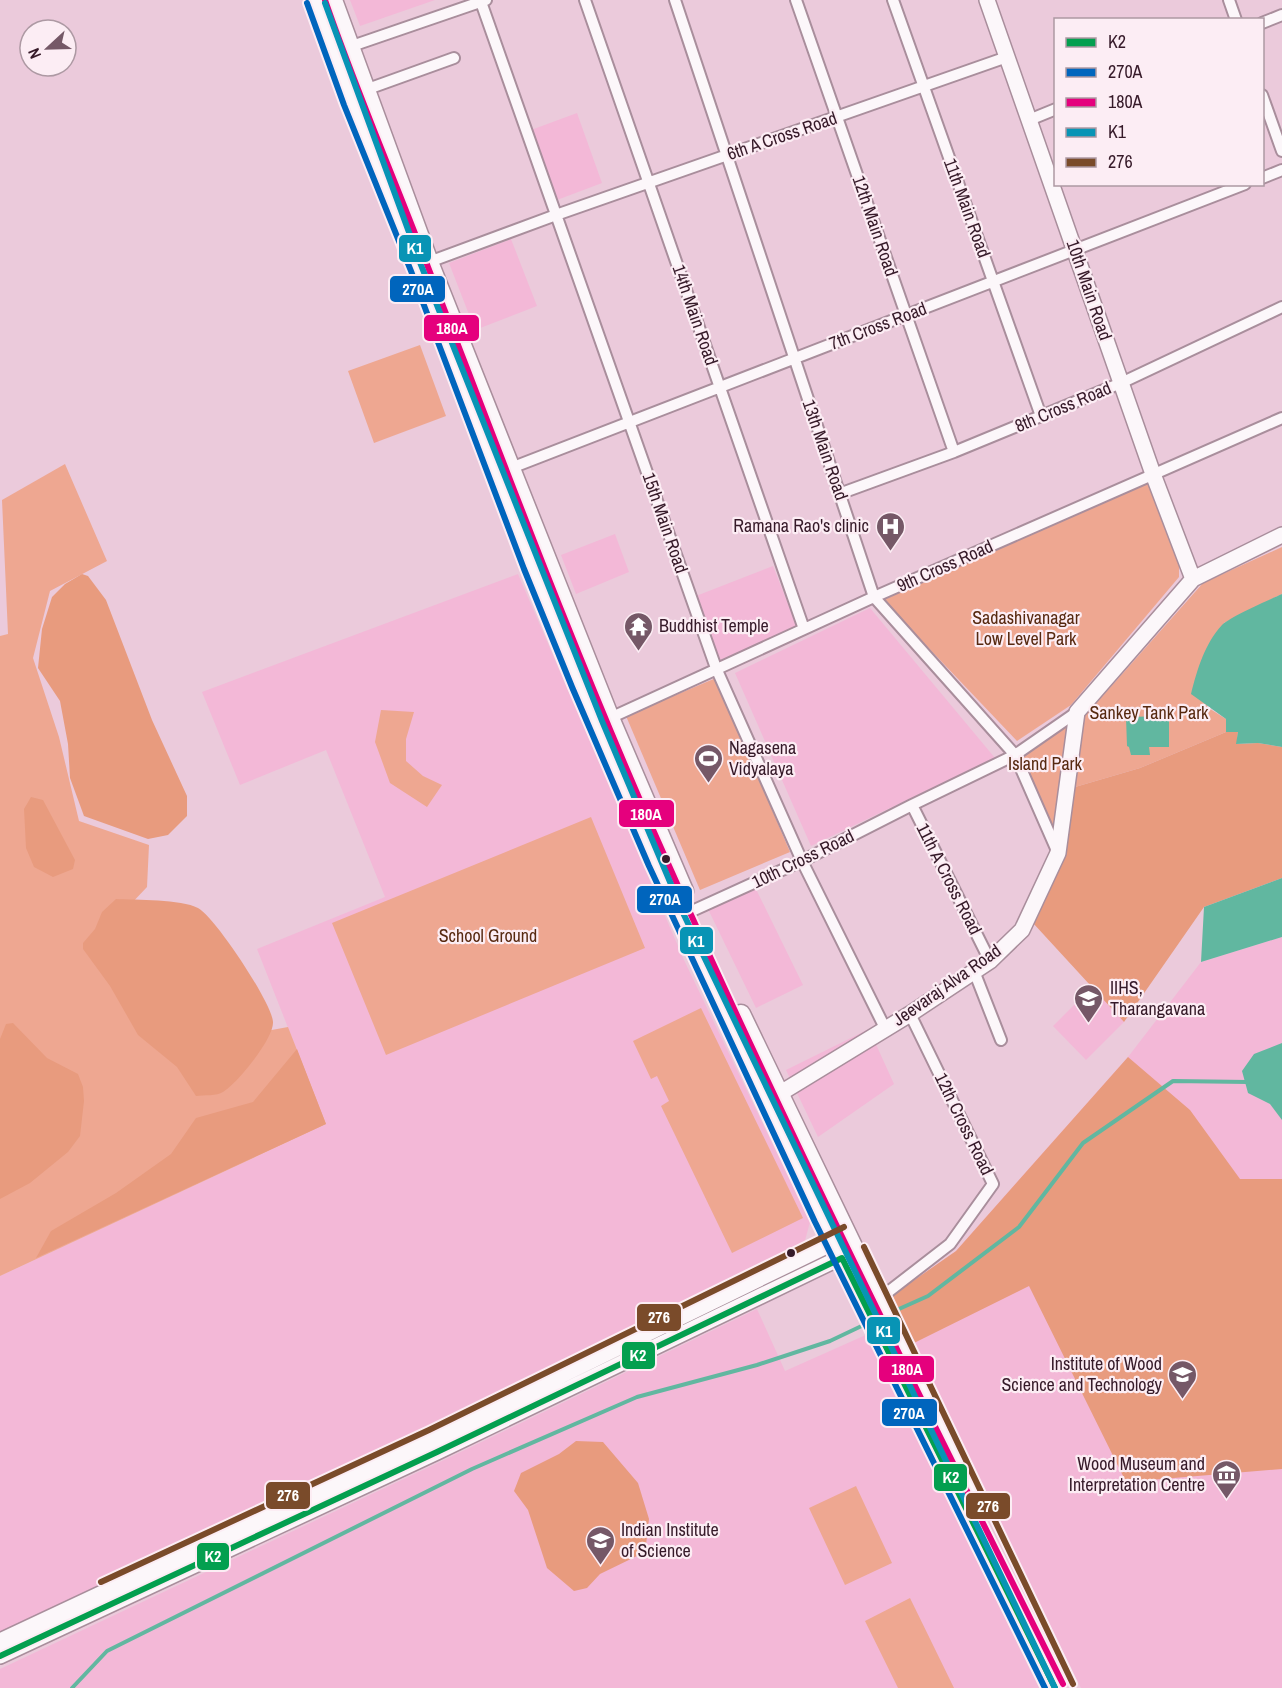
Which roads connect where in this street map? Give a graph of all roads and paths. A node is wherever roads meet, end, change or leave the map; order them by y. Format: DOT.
graph roads {
  1 [pos="315,0"];
  2 [pos="333,0"];
  3 [pos="585,0"];
  4 [pos="675,0"];
  5 [pos="796,0"];
  6 [pos="893,0"];
  7 [pos="987,0"];
  8 [pos="1229,0"];
  9 [pos="484,1"];
  10 [pos="1282,15"];
  11 [pos="1235,18"];
  12 [pos="1264,23"];
  13 [pos="349,47"];
  14 [pos="1007,57"];
  15 [pos="454,58"];
  16 [pos="924,86"];
  17 [pos="365,90"];
  18 [pos="1264,98"];
  19 [pos="1054,110"];
  20 [pos="837,117"];
  21 [pos="1029,120"];
  22 [pos="1282,151"];
  23 [pos="727,155"];
  24 [pos="1282,170"];
  25 [pos="1264,178"];
  26 [pos="649,183"];
  27 [pos="1240,186"];
  28 [pos="556,215"];
  29 [pos="1075,250"];
  30 [pos="429,262"];
  31 [pos="993,282"];
  32 [pos="1282,307"];
  33 [pos="906,315"];
  34 [pos="794,358"];
  35 [pos="1121,383"];
  36 [pos="720,387"];
  37 [pos="1041,416"];
  38 [pos="1282,418"];
  39 [pos="629,422"];
  40 [pos="954,452"];
  41 [pos="511,468"];
  42 [pos="1153,474"];
  43 [pos="839,494"];
  44 [pos="1282,535"];
  45 [pos="1193,579"];
  46 [pos="874,597"];
  47 [pos="804,629"];
  48 [pos="716,668"];
  49 [pos="1077,712"];
  50 [pos="610,718"];
  51 [pos="1015,755"];
  52 [pos="912,805"];
  53 [pos="1058,854"];
  54 [pos="802,861"];
  55 [pos="692,910"];
  56 [pos="990,961"];
  57 [pos="974,971"];
  58 [pos="910,1014"];
  59 [pos="885,1028"];
  60 [pos="1001,1040"];
  61 [pos="785,1090"];
  62 [pos="845,1247"];
  63 [pos="880,1314"];
  64 [pos="0,1641"];
  65 [pos="0,1656"];
  66 [pos="1055,1688"];
  67 [pos="1065,1688"];
  1 -- 62 [label="highway"];
  2 -- 13 [label="highway"];
  3 -- 26 [label="street, 14th Main Road"];
  4 -- 23 [label="street, 13th Main Road"];
  5 -- 20 [label="street, 12th Main Road"];
  6 -- 16 [label="street, 11th Main Road"];
  7 -- 14 [label="main road, 10th Main Road"];
  8 -- 11 [label="street"];
  9 -- 13 [label="street"];
  9 -- 28 [label="street, 15th Main Road"];
  10 -- 12 [label="street"];
  13 -- 17 [label="highway"];
  14 -- 16 [label="street, 6th A Cross Road"];
  14 -- 21 [label="main road, 10th Main Road"];
  15 -- 17 [label="street"];
  16 -- 20 [label="street, 6th A Cross Road"];
  16 -- 31 [label="street, 11th Main Road"];
  17 -- 30 [label="highway"];
  18 -- 22 [label="street"];
  19 -- 21 [label="street"];
  20 -- 23 [label="street, 6th A Cross Road"];
  20 -- 33 [label="street, 12th Main Road"];
  21 -- 29 [label="main road, 10th Main Road"];
  23 -- 26 [label="street, 6th A Cross Road"];
  23 -- 34 [label="street, 13th Main Road"];
  24 -- 25 [label="street"];
  26 -- 28 [label="street, 6th A Cross Road"];
  26 -- 36 [label="street, 14th Main Road"];
  27 -- 29 [label="street, 7th Cross Road"];
  28 -- 30 [label="street, 6th A Cross Road"];
  28 -- 39 [label="street, 15th Main Road"];
  29 -- 31 [label="street, 7th Cross Road"];
  29 -- 35 [label="main road, 10th Main Road"];
  30 -- 41 [label="highway"];
  31 -- 33 [label="street, 7th Cross Road"];
  31 -- 37 [label="street, 11th Main Road"];
  32 -- 35 [label="street, 8th Cross Road"];
  33 -- 34 [label="street, 7th Cross Road"];
  33 -- 40 [label="street, 12th Main Road"];
  34 -- 36 [label="street, 7th Cross Road"];
  34 -- 43 [label="street, 13th Main Road"];
  35 -- 37 [label="street, 8th Cross Road"];
  35 -- 42 [label="main road, 10th Main Road"];
  36 -- 39 [label="street, 7th Cross Road"];
  36 -- 47 [label="street, 14th Main Road"];
  37 -- 40 [label="street, 8th Cross Road"];
  38 -- 42 [label="street, 9th Cross Road"];
  39 -- 41 [label="street, 7th Cross Road"];
  39 -- 48 [label="street, 15th Main Road"];
  40 -- 43 [label="street, 8th Cross Road"];
  41 -- 50 [label="highway"];
  42 -- 45 [label="main road, 10th Main Road"];
  42 -- 46 [label="street, 9th Cross Road"];
  43 -- 46 [label="street, 13th Main Road"];
  44 -- 45 [label="main road"];
  45 -- 49 [label="main road"];
  46 -- 47 [label="street, 9th Cross Road"];
  46 -- 51 [label="street, 13th Main Road"];
  47 -- 48 [label="street, 9th Cross Road"];
  48 -- 50 [label="street, 9th Cross Road"];
  48 -- 54 [label="street, 15th Main Road"];
  49 -- 51 [label="street, 11th A Cross Road"];
  49 -- 53 [label="main road, Jeevaraj Alva Road"];
  50 -- 55 [label="highway"];
  51 -- 52 [label="street, 11th A Cross Road"];
  51 -- 53 [label="street, 13th Main Road"];
  52 -- 54 [label="street, 10th Cross Road"];
  52 -- 56 [label="street, 11th A Cross Road"];
  53 -- 56 [label="main road, Jeevaraj Alva Road"];
  54 -- 55 [label="street, 10th Cross Road"];
  54 -- 59 [label="street, 15th Main Road"];
  55 -- 61 [label="highway"];
  56 -- 57 [label="main road, Jeevaraj Alva Road"];
  57 -- 58 [label="main road, Jeevaraj Alva Road"];
  57 -- 60 [label="street"];
  58 -- 59 [label="main road, Jeevaraj Alva Road"];
  58 -- 63 [label="street, 12th Cross Road"];
  59 -- 61 [label="main road, Jeevaraj Alva Road"];
  61 -- 62 [label="highway"];
  62 -- 63 [label="highway"];
  62 -- 64 [label="main road"];
  62 -- 65 [label="main road"];
  63 -- 66 [label="highway"];
  63 -- 67 [label="highway"];
}
